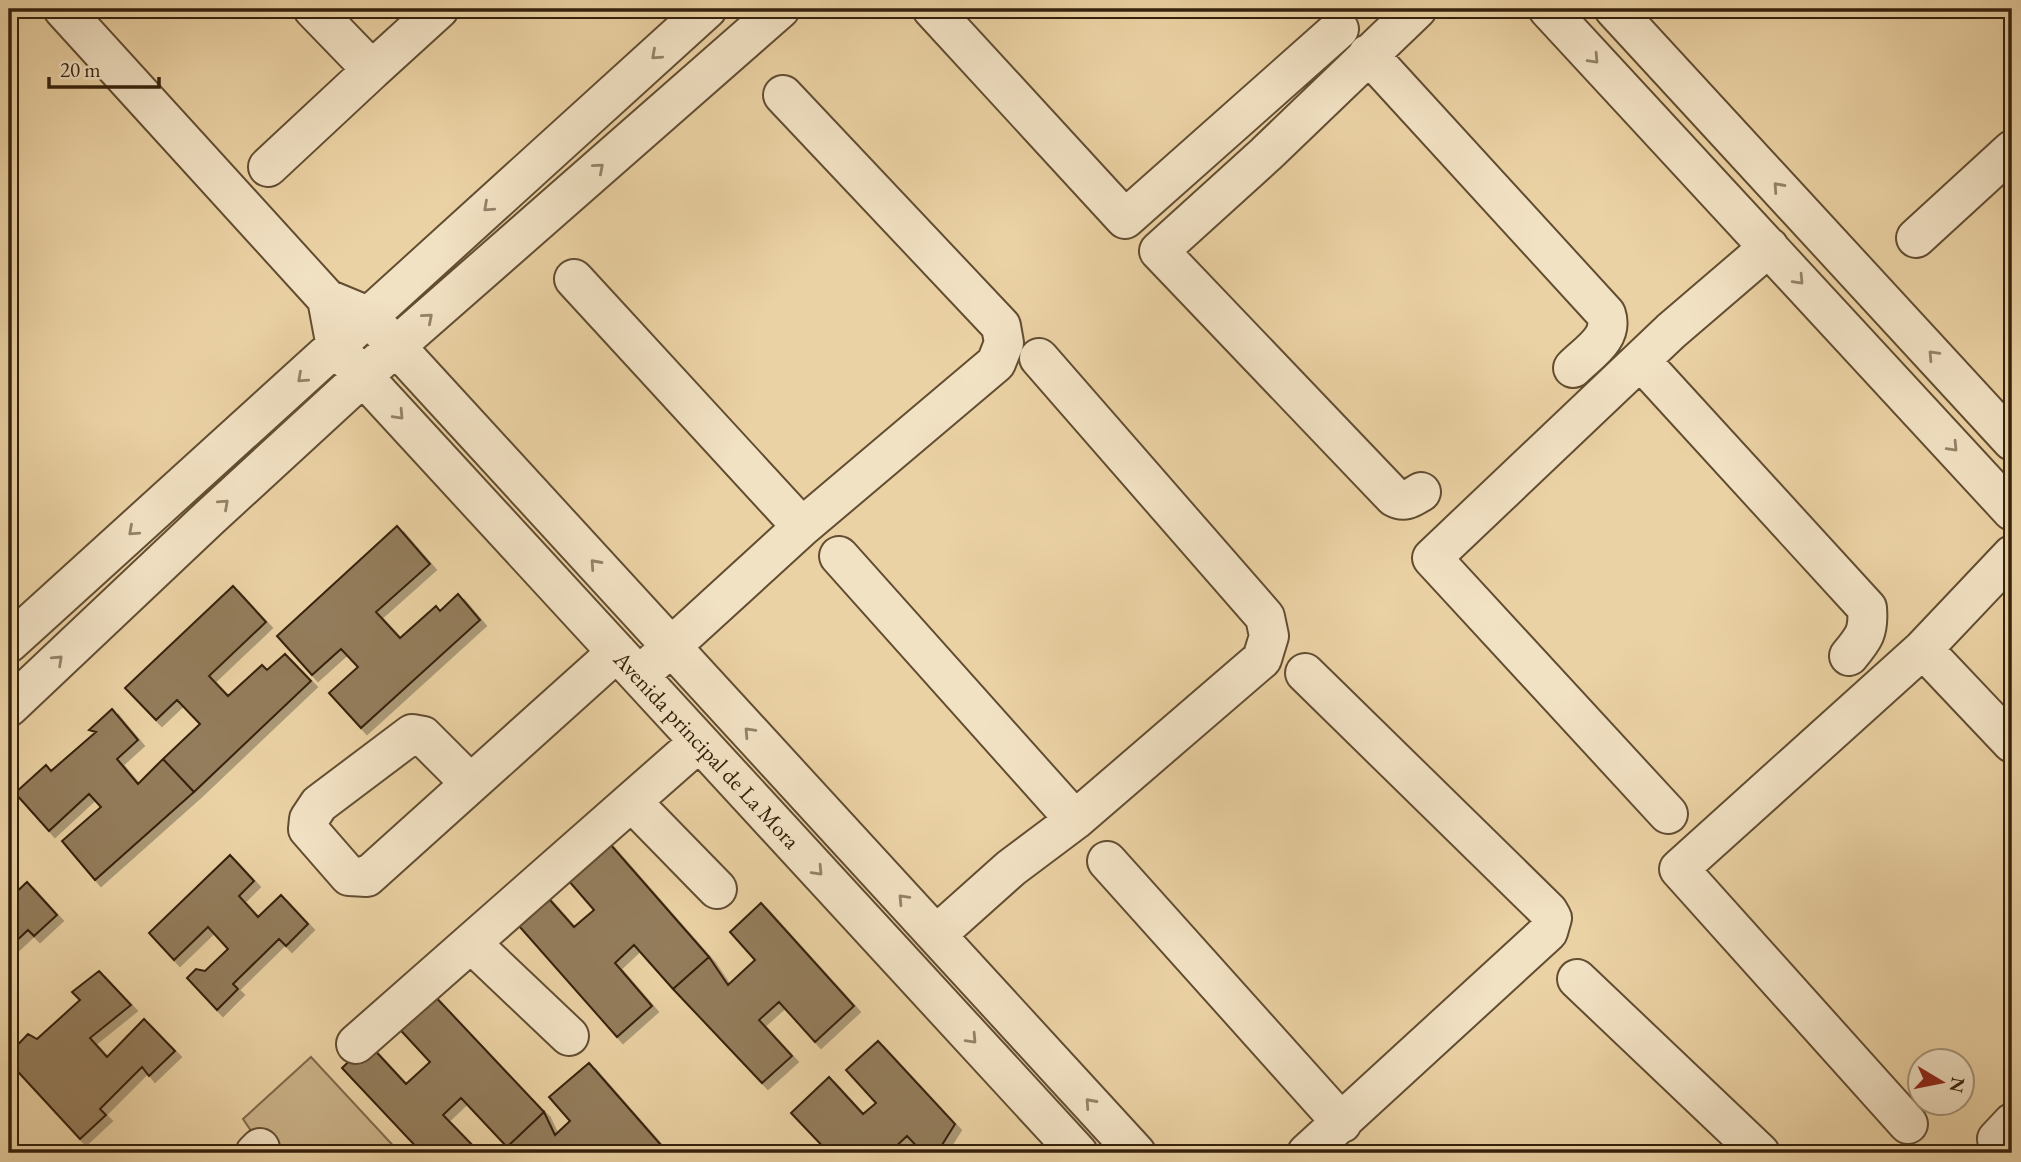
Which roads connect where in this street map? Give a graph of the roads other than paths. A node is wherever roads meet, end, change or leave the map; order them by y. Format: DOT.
graph roads {
  1 [pos="63,9"];
  2 [pos="313,9"];
  3 [pos="439,9"];
  4 [pos="707,9"];
  5 [pos="780,9"];
  6 [pos="932,9"];
  7 [pos="1417,9"];
  8 [pos="1548,9"];
  9 [pos="1614,9"];
  10 [pos="1340,15"];
  11 [pos="1368,54"];
  12 [pos="372,70"];
  13 [pos="783,95"];
  14 [pos="1740,145"];
  15 [pos="2012,150"];
  16 [pos="268,167"];
  17 [pos="1706,180"];
  18 [pos="1916,238"];
  19 [pos="1769,247"];
  20 [pos="574,279"];
  21 [pos="327,299"];
  22 [pos="368,316"];
  23 [pos="396,346"];
  24 [pos="336,347"];
  25 [pos="1039,358"];
  26 [pos="1640,361"];
  27 [pos="1573,368"];
  28 [pos="363,377"];
  29 [pos="2012,441"];
  30 [pos="1421,492"];
  31 [pos="2012,511"];
  32 [pos="802,527"];
  33 [pos="2012,555"];
  34 [pos="839,556"];
  35 [pos="9,643"];
  36 [pos="672,648"];
  37 [pos="1923,649"];
  38 [pos="1849,656"];
  39 [pos="628,664"];
  40 [pos="1305,673"];
  41 [pos="9,707"];
  42 [pos="699,742"];
  43 [pos="2012,743"];
  44 [pos="470,783"];
  45 [pos="632,802"];
  46 [pos="1668,814"];
  47 [pos="1075,820"];
  48 [pos="1107,861"];
  49 [pos="717,889"];
  50 [pos="936,934"];
  51 [pos="471,943"];
  52 [pos="1577,979"];
  53 [pos="569,1036"];
  54 [pos="356,1044"];
  55 [pos="1342,1123"];
  56 [pos="2012,1123"];
  57 [pos="1908,1124"];
  58 [pos="1078,1153"];
  59 [pos="1136,1153"];
  60 [pos="1307,1153"];
  61 [pos="1760,1153"];
  62 [pos="2000,1153"];
  1 -- 21 [label="street"];
  2 -- 12 [label="street"];
  3 -- 12 [label="street"];
  4 -- 22 [label="street, one-way"];
  23 -- 5 [label="street, one-way"];
  6 -- 10 [label="street"];
  7 -- 11 [label="street"];
  8 -- 17 [label="street, one-way"];
  9 -- 14 [label="street"];
  11 -- 27 [label="street"];
  11 -- 30 [label="street"];
  12 -- 16 [label="street"];
  13 -- 32 [label="street"];
  14 -- 17 [label="street"];
  29 -- 14 [label="street, one-way"];
  15 -- 18 [label="street"];
  17 -- 19 [label="street"];
  19 -- 26 [label="street"];
  19 -- 31 [label="street, one-way"];
  20 -- 32 [label="street"];
  21 -- 22 [label="street"];
  21 -- 24 [label="street"];
  22 -- 23 [label="street"];
  22 -- 24 [label="street"];
  23 -- 28 [label="street"];
  36 -- 23 [label="street, one-way"];
  24 -- 28 [label="street, Avenida principal de La Mora"];
  24 -- 35 [label="street, one-way"];
  25 -- 47 [label="street"];
  26 -- 38 [label="street"];
  26 -- 46 [label="street"];
  28 -- 39 [label="street, Avenida principal de La Mora, one-way"];
  41 -- 28 [label="street, one-way"];
  32 -- 36 [label="street"];
  33 -- 37 [label="street"];
  34 -- 47 [label="street"];
  36 -- 39 [label="street"];
  50 -- 36 [label="street, one-way"];
  37 -- 43 [label="street"];
  37 -- 57 [label="street"];
  39 -- 42 [label="street, Avenida principal de La Mora"];
  39 -- 44 [label="street"];
  40 -- 55 [label="street"];
  42 -- 45 [label="street"];
  42 -- 58 [label="street, Avenida principal de La Mora, one-way"];
  45 -- 49 [label="street"];
  45 -- 51 [label="street"];
  47 -- 50 [label="street"];
  48 -- 55 [label="street"];
  59 -- 50 [label="street, one-way"];
  51 -- 53 [label="street"];
  51 -- 54 [label="street"];
  52 -- 61 [label="street"];
  55 -- 60 [label="street"];
  56 -- 62 [label="street"];
}
